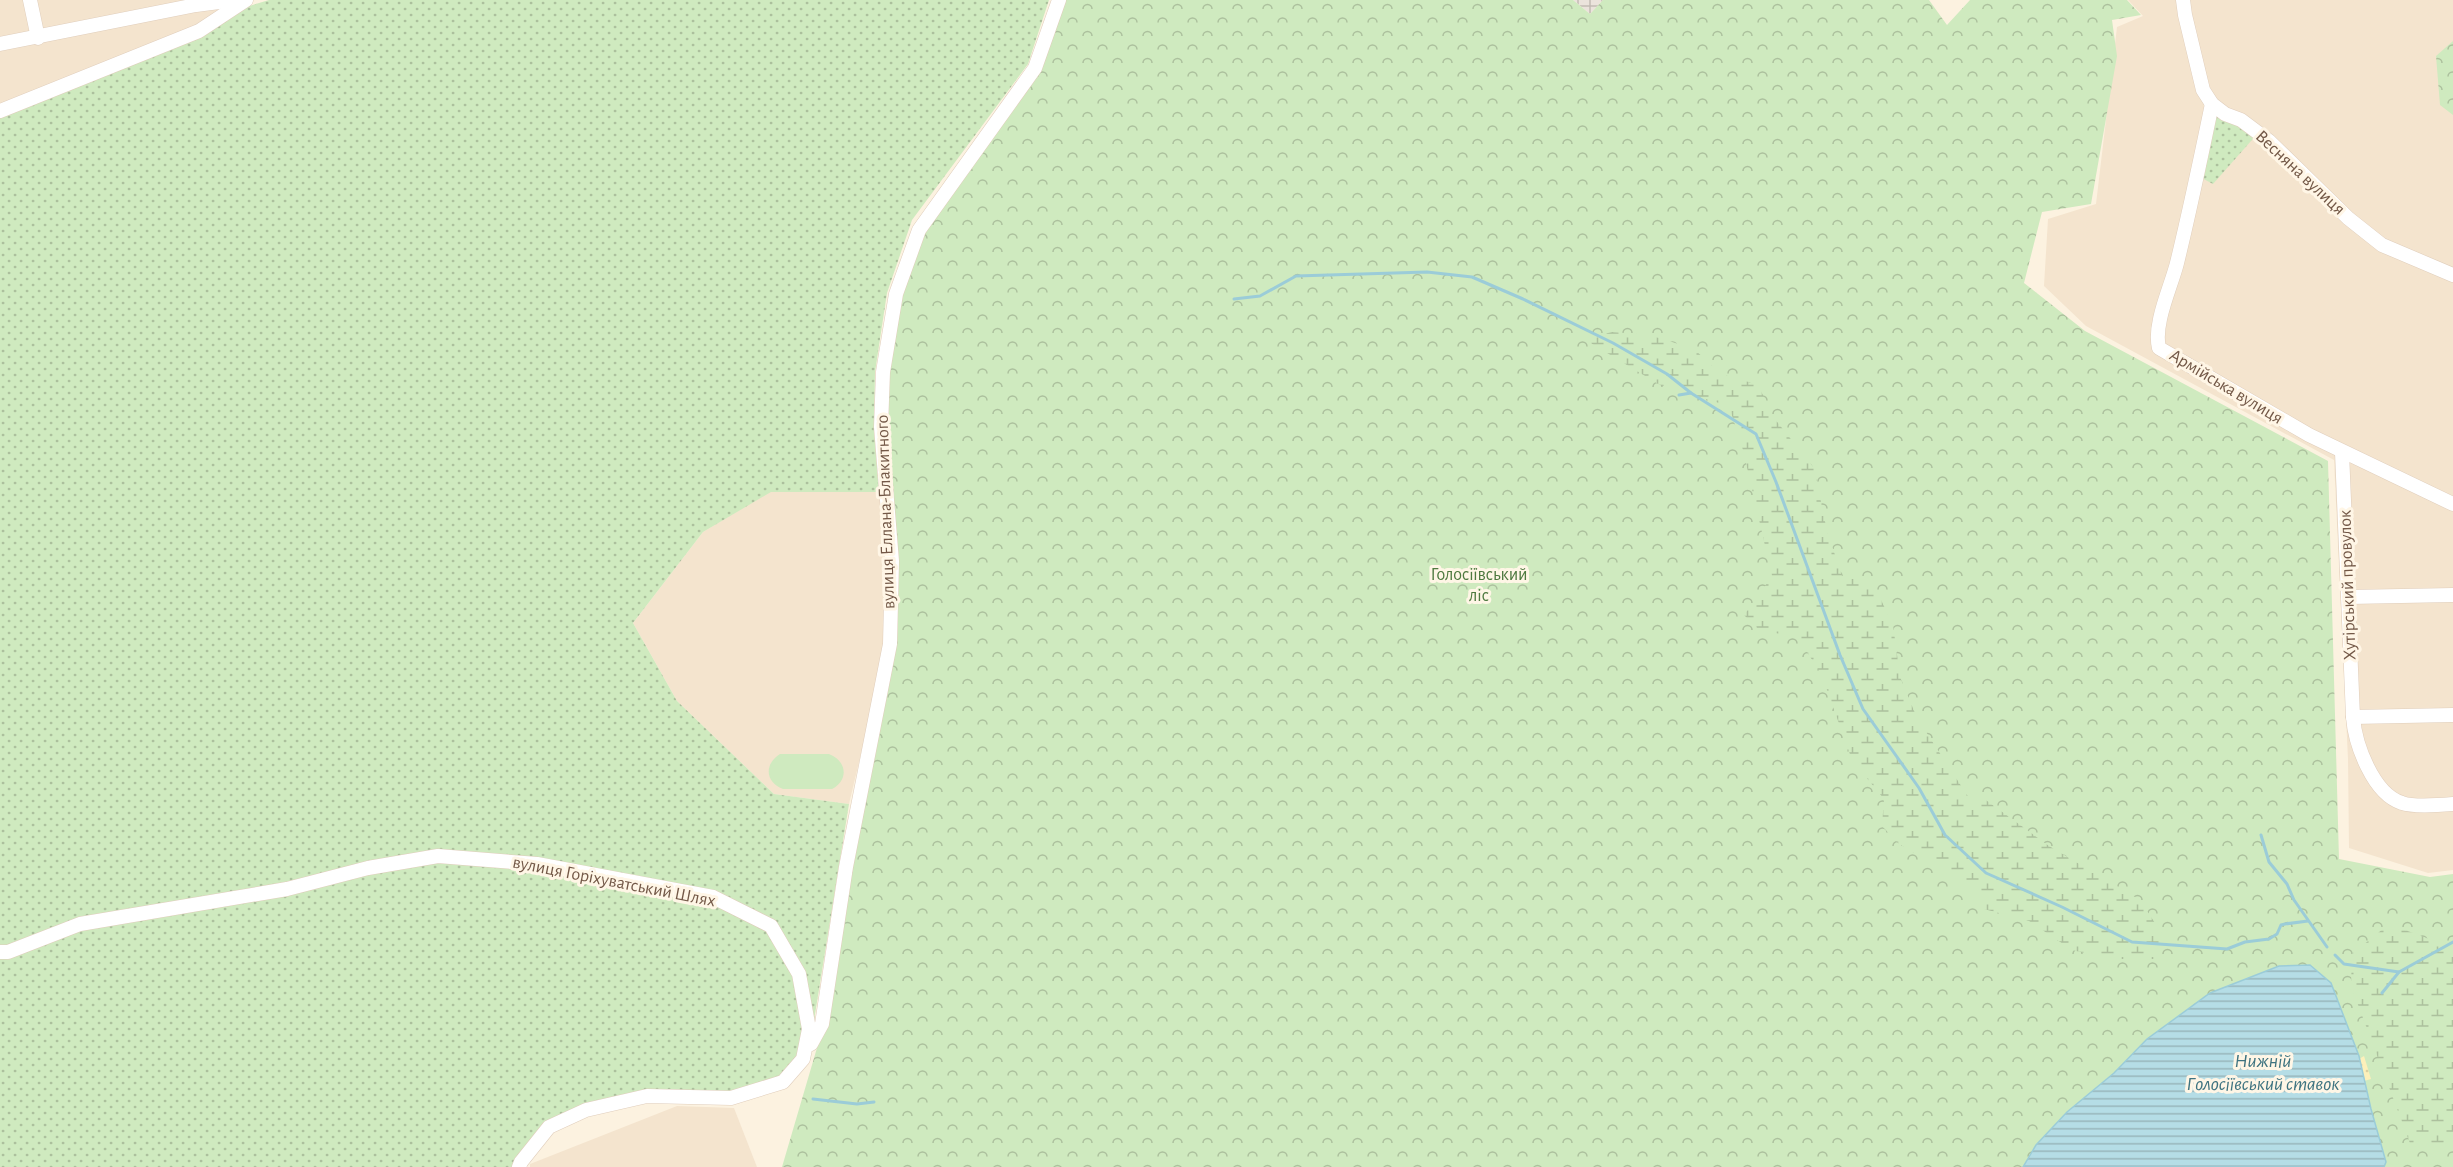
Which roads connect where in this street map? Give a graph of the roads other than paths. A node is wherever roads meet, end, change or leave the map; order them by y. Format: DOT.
graph roads {
  1 [pos="30,0"];
  2 [pos="234,0"];
  3 [pos="246,0"];
  4 [pos="1059,0"];
  5 [pos="2184,0"];
  6 [pos="38,38"];
  7 [pos="0,44"];
  8 [pos="2212,104"];
  9 [pos="0,111"];
  10 [pos="2453,275"];
  11 [pos="2342,452"];
  12 [pos="2453,504"];
  13 [pos="2453,595"];
  14 [pos="2349,597"];
  15 [pos="2453,715"];
  16 [pos="2353,717"];
  17 [pos="2453,804"];
  18 [pos="0,952"];
  19 [pos="803,1059"];
  20 [pos="519,1167"];
  1 -- 6 [label="street"];
  2 -- 6 [label="street"];
  3 -- 9 [label="street"];
  4 -- 19 [label="street, вулиця Еллана-Блакитного"];
  5 -- 8 [label="street"];
  6 -- 7 [label="street"];
  8 -- 10 [label="street, Весняна вулиця"];
  8 -- 11 [label="street, Армійська вулиця"];
  11 -- 12 [label="street, Армійська вулиця"];
  11 -- 14 [label="street, Хутірський провулок"];
  13 -- 14 [label="street"];
  14 -- 16 [label="street, Хутірський провулок"];
  15 -- 16 [label="street"];
  16 -- 17 [label="street, Хутірський провулок"];
  18 -- 19 [label="street, вулиця Горіхуватський Шлях"];
  19 -- 20 [label="street, вулиця Горіхуватський Шлях"];
}
